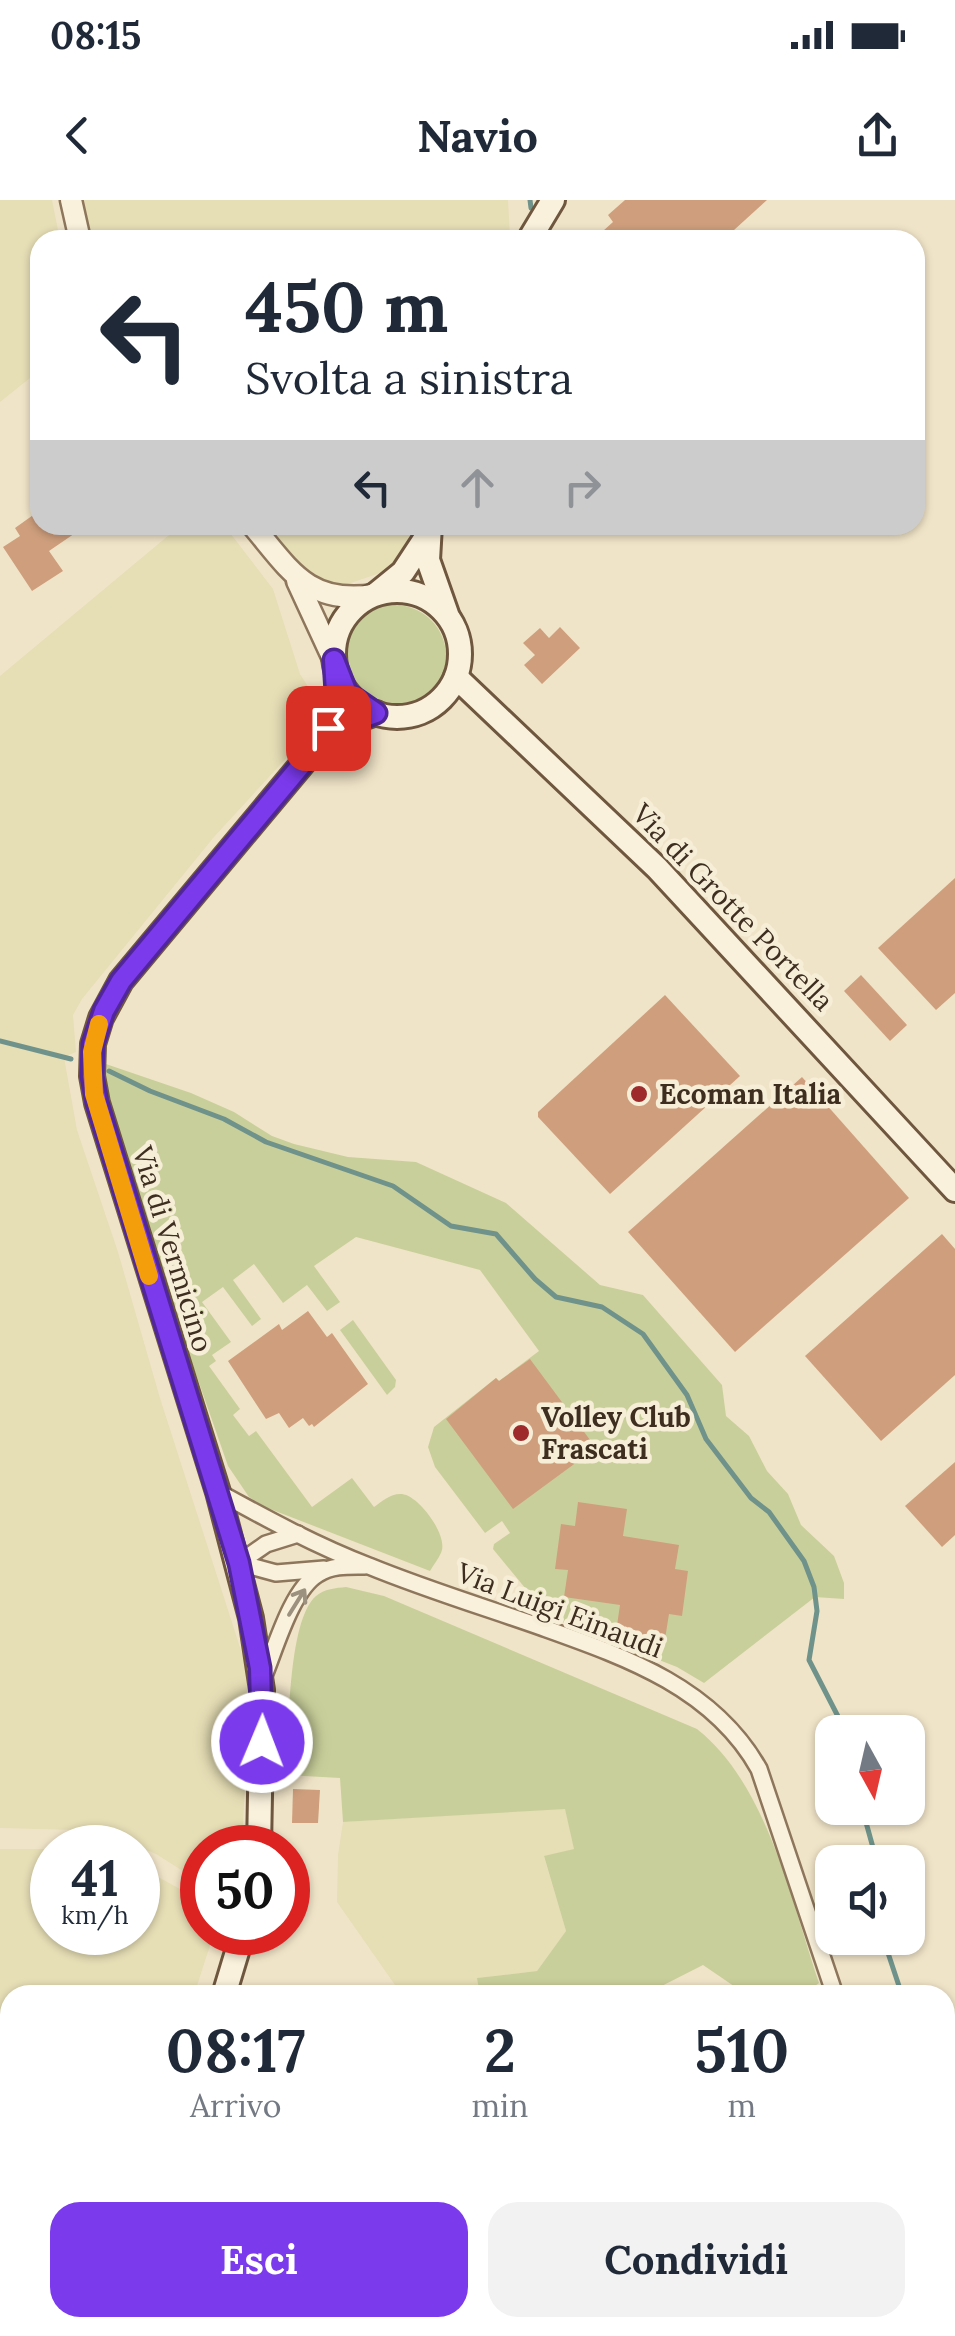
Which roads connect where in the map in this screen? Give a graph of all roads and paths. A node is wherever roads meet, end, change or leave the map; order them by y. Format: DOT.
graph roads {
  1 [pos="71,200"];
  2 [pos="554,200"];
  3 [pos="78,230"];
  4 [pos="535,230"];
  5 [pos="261,535"];
  6 [pos="425,535"];
  7 [pos="429,535"];
  8 [pos="294,574"];
  9 [pos="374,596"];
  10 [pos="448,618"];
  11 [pos="334,660"];
  12 [pos="456,677"];
  13 [pos="376,713"];
  14 [pos="323,739"];
  15 [pos="955,1190"];
  16 [pos="218,1492"];
  17 [pos="298,1534"];
  18 [pos="239,1563"];
  19 [pos="369,1566"];
  20 [pos="334,1568"];
  21 [pos="262,1682"];
  22 [pos="259,1825"];
  23 [pos="236,1955"];
  24 [pos="227,1985"];
  25 [pos="833,1985"];
  1 -- 3 [label="street"];
  2 -- 4 [label="main road"];
  5 -- 8 [label="street"];
  6 -- 9 [label="main road"];
  7 -- 10 [label="main road"];
  8 -- 9 [label="street"];
  8 -- 11 [label="street"];
  9 -- 10 [label="main road"];
  9 -- 11 [label="main road"];
  10 -- 12 [label="main road"];
  11 -- 13 [label="main road"];
  11 -- 14 [label="main road, Via di Vermicino"];
  12 -- 13 [label="main road"];
  12 -- 15 [label="main road, Via di Grotte Portella"];
  13 -- 14 [label="main road, Via di Vermicino"];
  14 -- 16 [label="main road, Via di Vermicino"];
  16 -- 17 [label="street, Via Luigi Einaudi"];
  16 -- 18 [label="main road, Via di Vermicino"];
  17 -- 18 [label="street"];
  17 -- 19 [label="street, Via Luigi Einaudi"];
  18 -- 20 [label="street, Via Luigi Einaudi"];
  18 -- 21 [label="main road, Via di Vermicino"];
  19 -- 20 [label="street, Via Luigi Einaudi"];
  19 -- 25 [label="street, Via Luigi Einaudi"];
  21 -- 20 [label="street, one-way"];
  21 -- 22 [label="main road, Via di Vermicino"];
  23 -- 24 [label="main road"];
}
